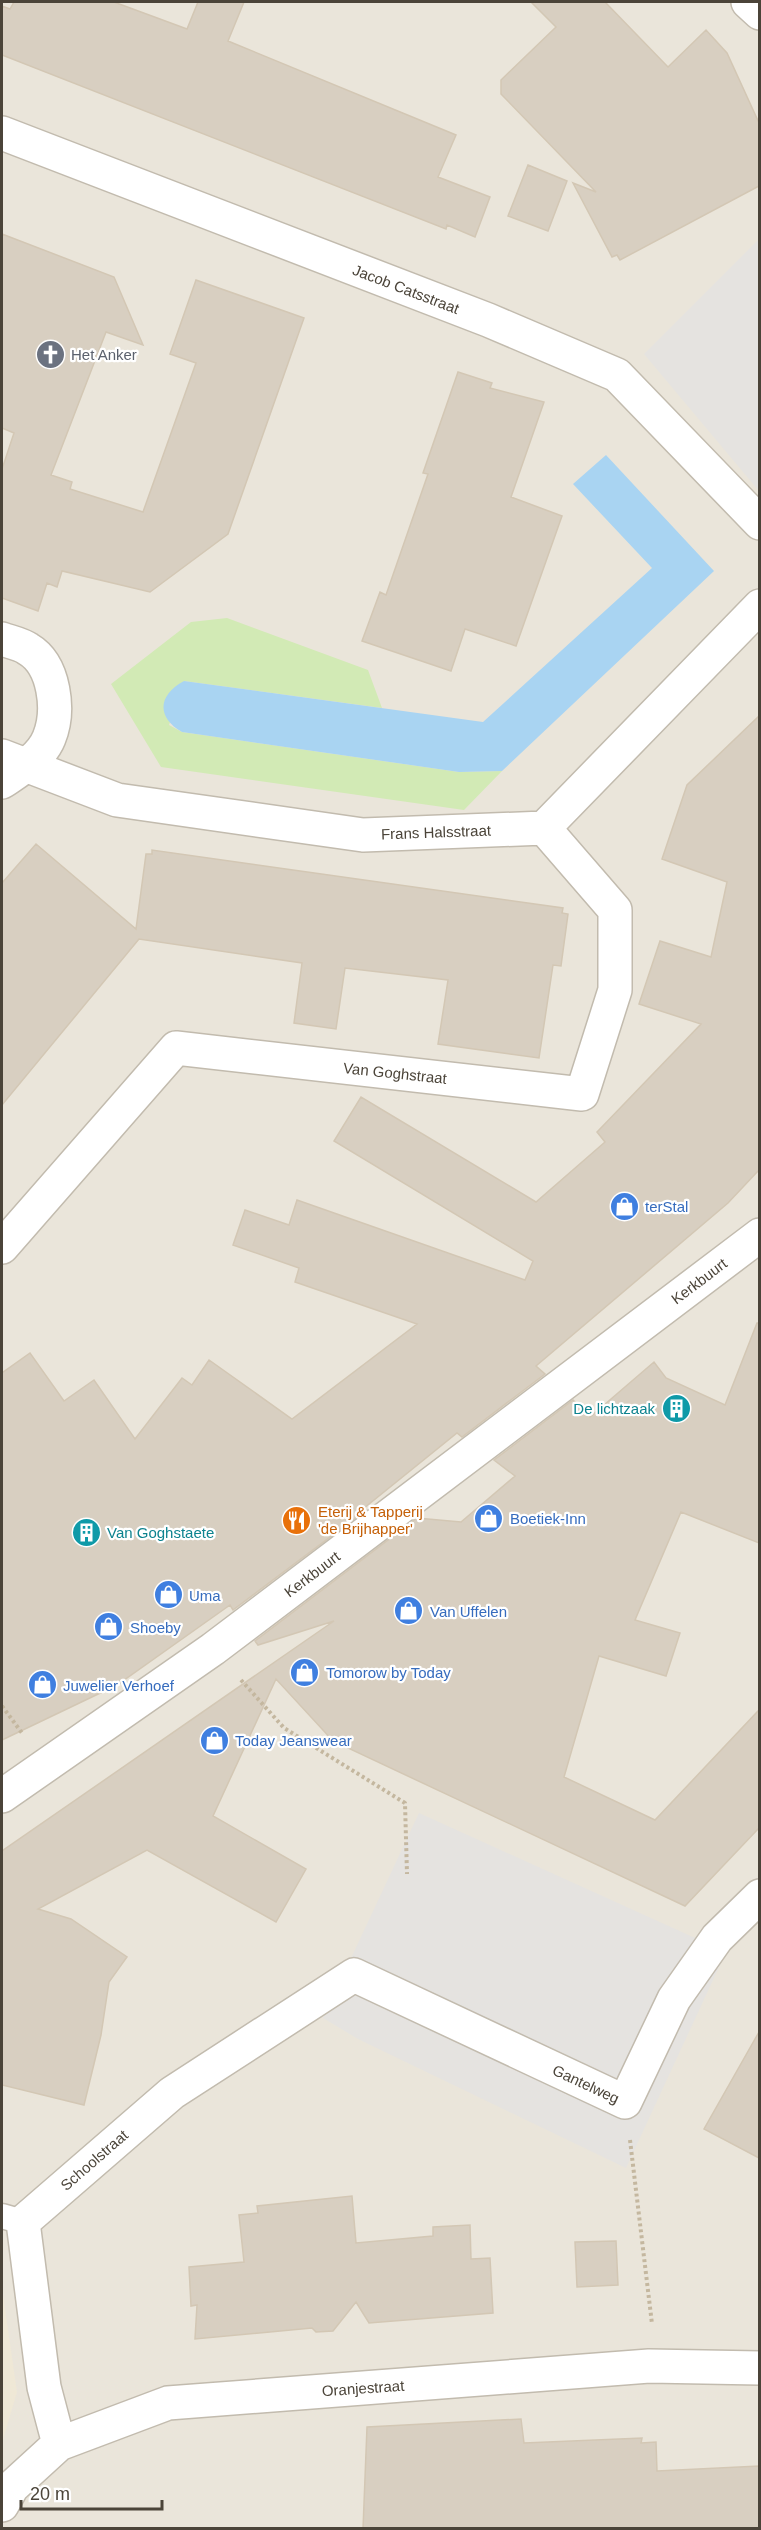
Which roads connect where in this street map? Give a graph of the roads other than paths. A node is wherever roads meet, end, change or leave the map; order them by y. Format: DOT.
graph roads {
  1 [pos="748,2"];
  2 [pos="759,13"];
  3 [pos="2,133"];
  4 [pos="759,523"];
  5 [pos="759,606"];
  6 [pos="2,639"];
  7 [pos="15,760"];
  8 [pos="2,782"];
  9 [pos="543,828"];
  10 [pos="759,1235"];
  11 [pos="2,1247"];
  12 [pos="2,1796"];
  13 [pos="759,1896"];
  14 [pos="354,1975"];
  15 [pos="12,2218"];
  16 [pos="759,2368"];
  17 [pos="59,2444"];
  18 [pos="2,2505"];
  1 -- 2 [label="street"];
  3 -- 4 [label="street, Jacob Catsstraat"];
  5 -- 9 [label="street"];
  6 -- 7 [label="street"];
  7 -- 8 [label="street"];
  7 -- 9 [label="street, Frans Halsstraat"];
  9 -- 11 [label="street, Van Goghstraat"];
  10 -- 12 [label="street, Kerkbuurt"];
  13 -- 14 [label="street, Gantelweg"];
  14 -- 15 [label="street, Schoolstraat"];
  15 -- 17 [label="street, Schoolstraat"];
  16 -- 17 [label="street, Oranjestraat"];
  17 -- 18 [label="street, Oranjestraat"];
}
